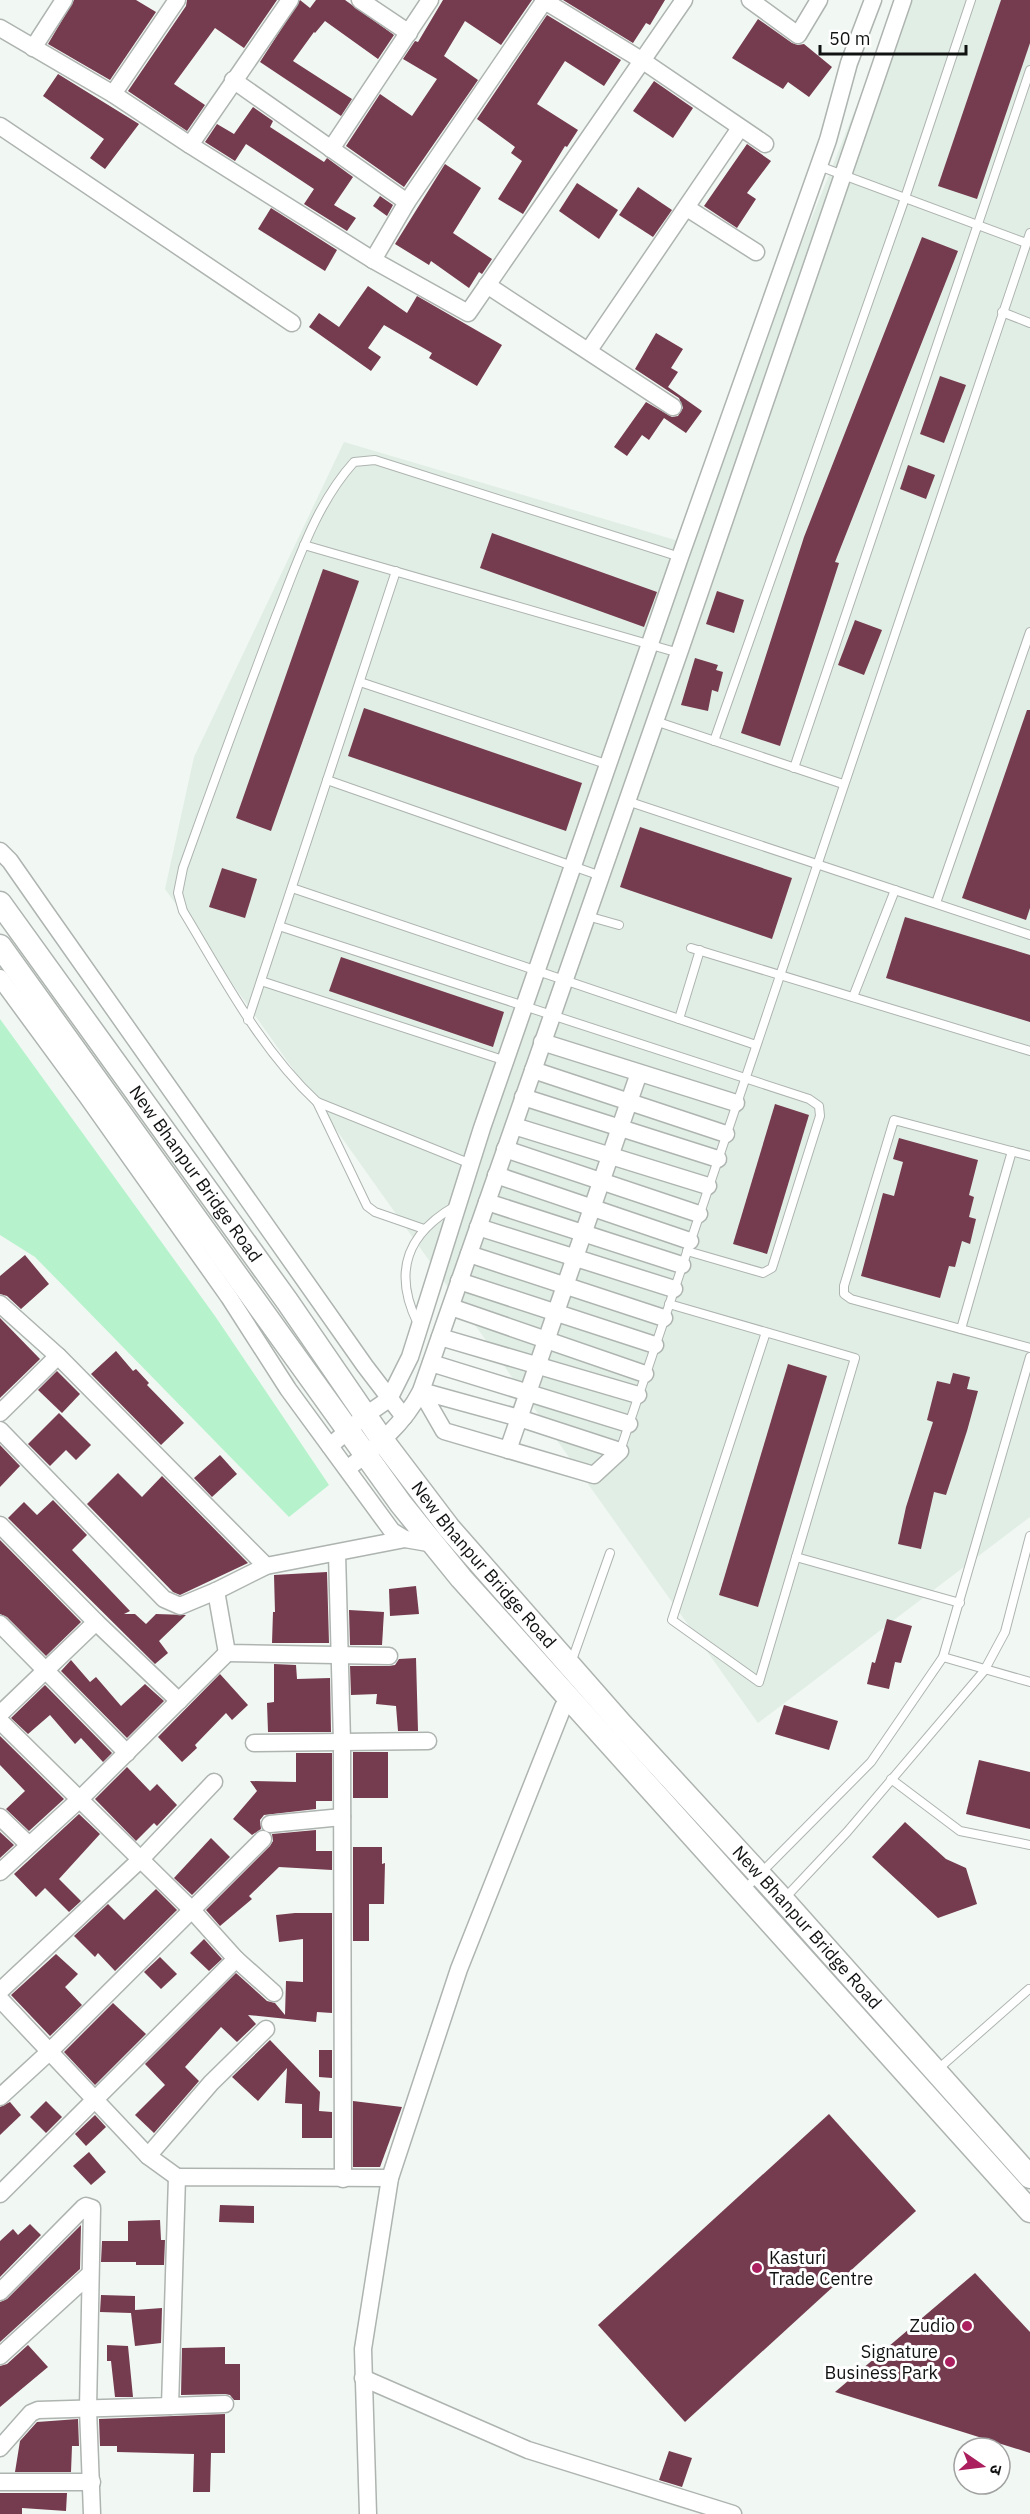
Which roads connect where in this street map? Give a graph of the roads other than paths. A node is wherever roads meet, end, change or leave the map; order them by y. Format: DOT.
graph roads {
  1 [pos="64,0"];
  2 [pos="177,0"];
  3 [pos="290,0"];
  4 [pos="360,0"];
  5 [pos="430,0"];
  6 [pos="544,0"];
  7 [pos="684,0"];
  8 [pos="750,0"];
  9 [pos="819,0"];
  10 [pos="873,0"];
  11 [pos="903,0"];
  12 [pos="971,0"];
  13 [pos="0,28"];
  14 [pos="409,33"];
  15 [pos="33,48"];
  16 [pos="643,61"];
  17 [pos="1030,70"];
  18 [pos="233,80"];
  19 [pos="113,94"];
  20 [pos="0,126"];
  21 [pos="740,128"];
  22 [pos="765,144"];
  23 [pos="190,145"];
  24 [pos="331,149"];
  25 [pos="817,171"];
  26 [pos="841,182"];
  27 [pos="905,198"];
  28 [pos="407,202"];
  29 [pos="687,208"];
  30 [pos="979,225"];
  31 [pos="1030,233"];
  32 [pos="1026,243"];
  33 [pos="756,252"];
  34 [pos="374,260"];
  35 [pos="487,285"];
  36 [pos="1002,312"];
  37 [pos="292,322"];
  38 [pos="1030,322"];
  39 [pos="589,350"];
  40 [pos="673,406"];
  41 [pos="304,545"];
  42 [pos="680,557"];
  43 [pos="396,571"];
  44 [pos="1030,632"];
  45 [pos="651,644"];
  46 [pos="679,653"];
  47 [pos="360,682"];
  48 [pos="655,721"];
  49 [pos="714,741"];
  50 [pos="609,765"];
  51 [pos="795,768"];
  52 [pos="327,780"];
  53 [pos="843,784"];
  54 [pos="627,801"];
  55 [pos="0,851"];
  56 [pos="817,864"];
  57 [pos="574,866"];
  58 [pos="601,876"];
  59 [pos="292,888"];
  60 [pos="894,890"];
  61 [pos="0,903"];
  62 [pos="936,903"];
  63 [pos="587,916"];
  64 [pos="619,925"];
  65 [pos="279,926"];
  66 [pos="1030,934"];
  67 [pos="0,946"];
  68 [pos="691,948"];
  69 [pos="700,950"];
  70 [pos="537,971"];
  71 [pos="779,975"];
  72 [pos="0,978"];
  73 [pos="261,981"];
  74 [pos="564,981"];
  75 [pos="853,997"];
  76 [pos="525,1006"];
  77 [pos="552,1016"];
  78 [pos="679,1019"];
  79 [pos="248,1020"];
  80 [pos="542,1042"];
  81 [pos="756,1045"];
  82 [pos="1030,1051"];
  83 [pos="506,1061"];
  84 [pos="533,1070"];
  85 [pos="639,1072"];
  86 [pos="744,1079"];
  87 [pos="523,1097"];
  88 [pos="629,1101"];
  89 [pos="317,1102"];
  90 [pos="736,1103"];
  91 [pos="514,1126"];
  92 [pos="620,1128"];
  93 [pos="726,1134"];
  94 [pos="506,1149"];
  95 [pos="1012,1151"];
  96 [pos="610,1156"];
  97 [pos="1030,1156"];
  98 [pos="718,1159"];
  99 [pos="471,1164"];
  100 [pos="496,1175"];
  101 [pos="601,1181"];
  102 [pos="708,1186"];
  103 [pos="487,1202"];
  104 [pos="458,1205"];
  105 [pos="591,1208"];
  106 [pos="699,1214"];
  107 [pos="478,1227"];
  108 [pos="424,1229"];
  109 [pos="583,1233"];
  110 [pos="686,1253"];
  111 [pos="469,1254"];
  112 [pos="574,1257"];
  113 [pos="459,1281"];
  114 [pos="564,1286"];
  115 [pos="0,1304"];
  116 [pos="669,1304"];
  117 [pos="451,1307"];
  118 [pos="555,1312"];
  119 [pos="420,1327"];
  120 [pos="962,1329"];
  121 [pos="766,1332"];
  122 [pos="440,1337"];
  123 [pos="546,1340"];
  124 [pos="655,1345"];
  125 [pos="1030,1348"];
  126 [pos="58,1356"];
  127 [pos="1030,1357"];
  128 [pos="431,1363"];
  129 [pos="537,1365"];
  130 [pos="645,1374"];
  131 [pos="421,1391"];
  132 [pos="527,1393"];
  133 [pos="638,1395"];
  134 [pos="389,1399"];
  135 [pos="0,1413"];
  136 [pos="366,1415"];
  137 [pos="404,1418"];
  138 [pos="519,1418"];
  139 [pos="629,1424"];
  140 [pos="0,1430"];
  141 [pos="349,1431"];
  142 [pos="330,1446"];
  143 [pos="374,1448"];
  144 [pos="508,1449"];
  145 [pos="620,1451"];
  146 [pos="347,1469"];
  147 [pos="0,1525"];
  148 [pos="1030,1536"];
  149 [pos="405,1539"];
  150 [pos="434,1544"];
  151 [pos="337,1553"];
  152 [pos="610,1553"];
  153 [pos="796,1557"];
  154 [pos="266,1566"];
  155 [pos="216,1591"];
  156 [pos="960,1603"];
  157 [pos="96,1622"];
  158 [pos="0,1624"];
  159 [pos="227,1653"];
  160 [pos="338,1656"];
  161 [pos="389,1656"];
  162 [pos="943,1658"];
  163 [pos="570,1666"];
  164 [pos="46,1671"];
  165 [pos="984,1671"];
  166 [pos="1030,1682"];
  167 [pos="571,1699"];
  168 [pos="179,1701"];
  169 [pos="0,1714"];
  170 [pos="0,1720"];
  171 [pos="428,1741"];
  172 [pos="342,1742"];
  173 [pos="254,1743"];
  174 [pos="127,1753"];
  175 [pos="891,1779"];
  176 [pos="214,1782"];
  177 [pos="81,1798"];
  178 [pos="0,1817"];
  179 [pos="342,1817"];
  180 [pos="270,1824"];
  181 [pos="263,1839"];
  182 [pos="29,1845"];
  183 [pos="1030,1845"];
  184 [pos="141,1859"];
  185 [pos="0,1872"];
  186 [pos="760,1876"];
  187 [pos="743,1891"];
  188 [pos="783,1900"];
  189 [pos="191,1909"];
  190 [pos="765,1917"];
  191 [pos="236,1959"];
  192 [pos="1029,1989"];
  193 [pos="0,1992"];
  194 [pos="274,1993"];
  195 [pos="0,2000"];
  196 [pos="266,2029"];
  197 [pos="48,2053"];
  198 [pos="935,2071"];
  199 [pos="0,2097"];
  200 [pos="96,2099"];
  201 [pos="148,2156"];
  202 [pos="1027,2169"];
  203 [pos="177,2177"];
  204 [pos="390,2178"];
  205 [pos="343,2179"];
  206 [pos="1005,2184"];
  207 [pos="0,2194"];
  208 [pos="1030,2211"];
  209 [pos="90,2274"];
  210 [pos="0,2292"];
  211 [pos="0,2356"];
  212 [pos="363,2378"];
  213 [pos="225,2404"];
  214 [pos="170,2406"];
  215 [pos="88,2409"];
  216 [pos="0,2448"];
  217 [pos="0,2482"];
  218 [pos="92,2482"];
  219 [pos="727,2513"];
  220 [pos="92,2514"];
  221 [pos="368,2514"];
  1 -- 15 [label="street"];
  2 -- 19 [label="street"];
  3 -- 18 [label="street"];
  4 -- 14 [label="street"];
  5 -- 14 [label="street"];
  6 -- 16 [label="street"];
  6 -- 28 [label="street"];
  7 -- 16 [label="street"];
  8 -- 9 [label="street"];
  10 -- 25 [label="street"];
  11 -- 26 [label="street"];
  12 -- 27 [label="lane"];
  13 -- 15 [label="street"];
  14 -- 24 [label="street"];
  15 -- 19 [label="street"];
  16 -- 21 [label="street"];
  16 -- 35 [label="street"];
  17 -- 30 [label="lane"];
  18 -- 23 [label="street"];
  18 -- 24 [label="street"];
  19 -- 23 [label="street"];
  20 -- 37 [label="street"];
  21 -- 22 [label="street"];
  21 -- 29 [label="street"];
  23 -- 34 [label="street"];
  24 -- 28 [label="street"];
  25 -- 26 [label="street"];
  25 -- 42 [label="street"];
  26 -- 27 [label="lane"];
  26 -- 46 [label="street"];
  27 -- 30 [label="lane"];
  27 -- 49 [label="lane"];
  28 -- 34 [label="street"];
  29 -- 33 [label="street"];
  29 -- 39 [label="street"];
  30 -- 32 [label="lane"];
  30 -- 51 [label="lane"];
  31 -- 32 [label="lane"];
  32 -- 36 [label="lane"];
  34 -- 35 [label="street"];
  35 -- 39 [label="street"];
  36 -- 38 [label="lane"];
  36 -- 53 [label="lane"];
  39 -- 40 [label="street"];
  41 -- 42 [label="lane"];
  41 -- 43 [label="lane"];
  41 -- 79 [label="lane"];
  42 -- 45 [label="street"];
  43 -- 45 [label="lane"];
  43 -- 47 [label="lane"];
  44 -- 62 [label="lane"];
  45 -- 46 [label="lane"];
  45 -- 50 [label="street"];
  46 -- 48 [label="street"];
  47 -- 50 [label="lane"];
  47 -- 52 [label="lane"];
  48 -- 49 [label="lane"];
  48 -- 54 [label="street"];
  49 -- 51 [label="lane"];
  50 -- 57 [label="street"];
  51 -- 53 [label="lane"];
  52 -- 57 [label="lane"];
  52 -- 59 [label="lane"];
  53 -- 56 [label="lane"];
  54 -- 56 [label="lane"];
  54 -- 58 [label="street"];
  55 -- 134 [label="street"];
  56 -- 60 [label="lane"];
  56 -- 71 [label="lane"];
  57 -- 58 [label="lane"];
  57 -- 70 [label="street"];
  58 -- 63 [label="street"];
  59 -- 65 [label="lane"];
  59 -- 70 [label="lane"];
  60 -- 62 [label="lane"];
  60 -- 75 [label="lane"];
  61 -- 136 [label="street, New Bhanpur Bridge Road"];
  62 -- 66 [label="lane"];
  63 -- 64 [label="lane"];
  63 -- 74 [label="street"];
  65 -- 73 [label="lane"];
  65 -- 76 [label="lane"];
  67 -- 141 [label="street, New Bhanpur Bridge Road"];
  68 -- 69 [label="lane"];
  69 -- 71 [label="lane"];
  69 -- 78 [label="lane"];
  70 -- 74 [label="lane"];
  70 -- 76 [label="street"];
  71 -- 75 [label="lane"];
  71 -- 81 [label="lane"];
  72 -- 142 [label="street"];
  73 -- 79 [label="lane"];
  73 -- 83 [label="lane"];
  74 -- 77 [label="street"];
  74 -- 78 [label="lane"];
  75 -- 82 [label="lane"];
  76 -- 77 [label="lane"];
  76 -- 83 [label="street"];
  77 -- 80 [label="street"];
  77 -- 86 [label="lane"];
  78 -- 81 [label="lane"];
  79 -- 89 [label="lane"];
  80 -- 84 [label="street"];
  80 -- 85 [label="street"];
  81 -- 86 [label="lane"];
  83 -- 99 [label="street"];
  84 -- 87 [label="street"];
  84 -- 88 [label="street"];
  85 -- 88 [label="street"];
  85 -- 90 [label="street"];
  86 -- 90 [label="lane"];
  86 -- 110 [label="lane"];
  87 -- 91 [label="street"];
  87 -- 92 [label="street"];
  88 -- 92 [label="street"];
  88 -- 93 [label="street"];
  89 -- 99 [label="lane"];
  89 -- 108 [label="lane"];
  90 -- 93 [label="lane"];
  91 -- 94 [label="street"];
  91 -- 96 [label="street"];
  92 -- 96 [label="street"];
  92 -- 98 [label="street"];
  93 -- 98 [label="lane"];
  94 -- 100 [label="street"];
  94 -- 101 [label="street"];
  95 -- 97 [label="lane"];
  95 -- 120 [label="lane"];
  95 -- 120 [label="lane"];
  96 -- 101 [label="street"];
  96 -- 102 [label="street"];
  98 -- 102 [label="lane"];
  99 -- 104 [label="street"];
  100 -- 103 [label="street"];
  100 -- 105 [label="street"];
  101 -- 105 [label="street"];
  101 -- 106 [label="street"];
  102 -- 106 [label="lane"];
  103 -- 107 [label="street"];
  103 -- 109 [label="street"];
  104 -- 108 [label="lane"];
  104 -- 119 [label="street"];
  105 -- 109 [label="street"];
  105 -- 110 [label="street"];
  106 -- 110 [label="lane"];
  107 -- 111 [label="street"];
  107 -- 112 [label="street"];
  108 -- 119 [label="lane"];
  109 -- 110 [label="street"];
  109 -- 112 [label="street"];
  110 -- 116 [label="lane"];
  111 -- 113 [label="street"];
  111 -- 114 [label="street"];
  112 -- 114 [label="street"];
  112 -- 116 [label="street"];
  113 -- 117 [label="street"];
  113 -- 118 [label="street"];
  114 -- 116 [label="street"];
  114 -- 118 [label="street"];
  115 -- 126 [label="street"];
  116 -- 121 [label="lane"];
  116 -- 124 [label="lane"];
  117 -- 122 [label="street"];
  117 -- 123 [label="street"];
  118 -- 123 [label="street"];
  118 -- 124 [label="street"];
  119 -- 134 [label="street"];
  120 -- 125 [label="lane"];
  121 -- 153 [label="lane"];
  121 -- 153 [label="lane"];
  122 -- 128 [label="street"];
  122 -- 129 [label="street"];
  123 -- 129 [label="street"];
  123 -- 130 [label="street"];
  124 -- 130 [label="lane"];
  126 -- 135 [label="street"];
  126 -- 154 [label="street"];
  127 -- 156 [label="lane"];
  128 -- 131 [label="street"];
  128 -- 132 [label="street"];
  129 -- 132 [label="street"];
  129 -- 133 [label="street"];
  130 -- 133 [label="lane"];
  131 -- 137 [label="street"];
  131 -- 138 [label="street"];
  131 -- 144 [label="street"];
  132 -- 138 [label="street"];
  132 -- 139 [label="street"];
  133 -- 139 [label="lane"];
  134 -- 136 [label="street"];
  134 -- 137 [label="street"];
  136 -- 141 [label="street"];
  136 -- 143 [label="street, New Bhanpur Bridge Road"];
  137 -- 143 [label="street"];
  138 -- 144 [label="street"];
  138 -- 145 [label="street"];
  139 -- 145 [label="lane"];
  140 -- 155 [label="street"];
  141 -- 142 [label="street"];
  141 -- 143 [label="street, New Bhanpur Bridge Road"];
  142 -- 146 [label="street"];
  143 -- 146 [label="street"];
  143 -- 150 [label="street, New Bhanpur Bridge Road"];
  143 -- 163 [label="street, New Bhanpur Bridge Road"];
  144 -- 145 [label="street"];
  146 -- 149 [label="street"];
  147 -- 157 [label="street"];
  148 -- 165 [label="lane"];
  149 -- 150 [label="street"];
  149 -- 151 [label="street"];
  150 -- 167 [label="street, New Bhanpur Bridge Road"];
  151 -- 154 [label="street"];
  151 -- 160 [label="street"];
  152 -- 163 [label="lane"];
  153 -- 156 [label="lane"];
  154 -- 155 [label="street"];
  155 -- 159 [label="street"];
  156 -- 162 [label="lane"];
  157 -- 164 [label="street"];
  157 -- 168 [label="street"];
  158 -- 164 [label="street"];
  159 -- 160 [label="street"];
  159 -- 168 [label="street"];
  160 -- 161 [label="street"];
  160 -- 172 [label="street"];
  162 -- 165 [label="lane"];
  162 -- 186 [label="lane"];
  163 -- 186 [label="street, New Bhanpur Bridge Road"];
  164 -- 169 [label="street"];
  164 -- 174 [label="street"];
  165 -- 166 [label="lane"];
  165 -- 175 [label="lane"];
  167 -- 187 [label="street, New Bhanpur Bridge Road"];
  167 -- 204 [label="street"];
  168 -- 174 [label="street"];
  170 -- 177 [label="street"];
  171 -- 172 [label="street"];
  172 -- 173 [label="street"];
  172 -- 179 [label="street"];
  174 -- 177 [label="street"];
  175 -- 183 [label="lane"];
  175 -- 188 [label="lane"];
  176 -- 184 [label="street"];
  177 -- 182 [label="street"];
  177 -- 184 [label="street"];
  178 -- 182 [label="street"];
  179 -- 180 [label="street"];
  179 -- 205 [label="street"];
  181 -- 189 [label="street"];
  182 -- 185 [label="street"];
  184 -- 189 [label="street"];
  184 -- 193 [label="street"];
  186 -- 187 [label="lane"];
  186 -- 188 [label="street, New Bhanpur Bridge Road"];
  187 -- 190 [label="street, New Bhanpur Bridge Road"];
  188 -- 190 [label="lane"];
  188 -- 198 [label="street, New Bhanpur Bridge Road"];
  189 -- 191 [label="street"];
  189 -- 197 [label="street"];
  190 -- 206 [label="street, New Bhanpur Bridge Road"];
  191 -- 194 [label="street"];
  191 -- 200 [label="street"];
  192 -- 198 [label="lane"];
  195 -- 197 [label="street"];
  196 -- 201 [label="street"];
  197 -- 199 [label="street"];
  197 -- 200 [label="street"];
  198 -- 202 [label="street, New Bhanpur Bridge Road"];
  200 -- 201 [label="street"];
  200 -- 207 [label="street"];
  201 -- 203 [label="street"];
  202 -- 206 [label="street"];
  203 -- 205 [label="street"];
  203 -- 214 [label="street"];
  204 -- 205 [label="street"];
  204 -- 212 [label="street"];
  206 -- 208 [label="street, New Bhanpur Bridge Road"];
  209 -- 210 [label="street"];
  209 -- 211 [label="street"];
  209 -- 215 [label="street"];
  212 -- 219 [label="street"];
  212 -- 221 [label="street"];
  213 -- 214 [label="street"];
  214 -- 215 [label="street"];
  215 -- 216 [label="street"];
  215 -- 218 [label="street"];
  217 -- 218 [label="street"];
  218 -- 220 [label="street"];
}
